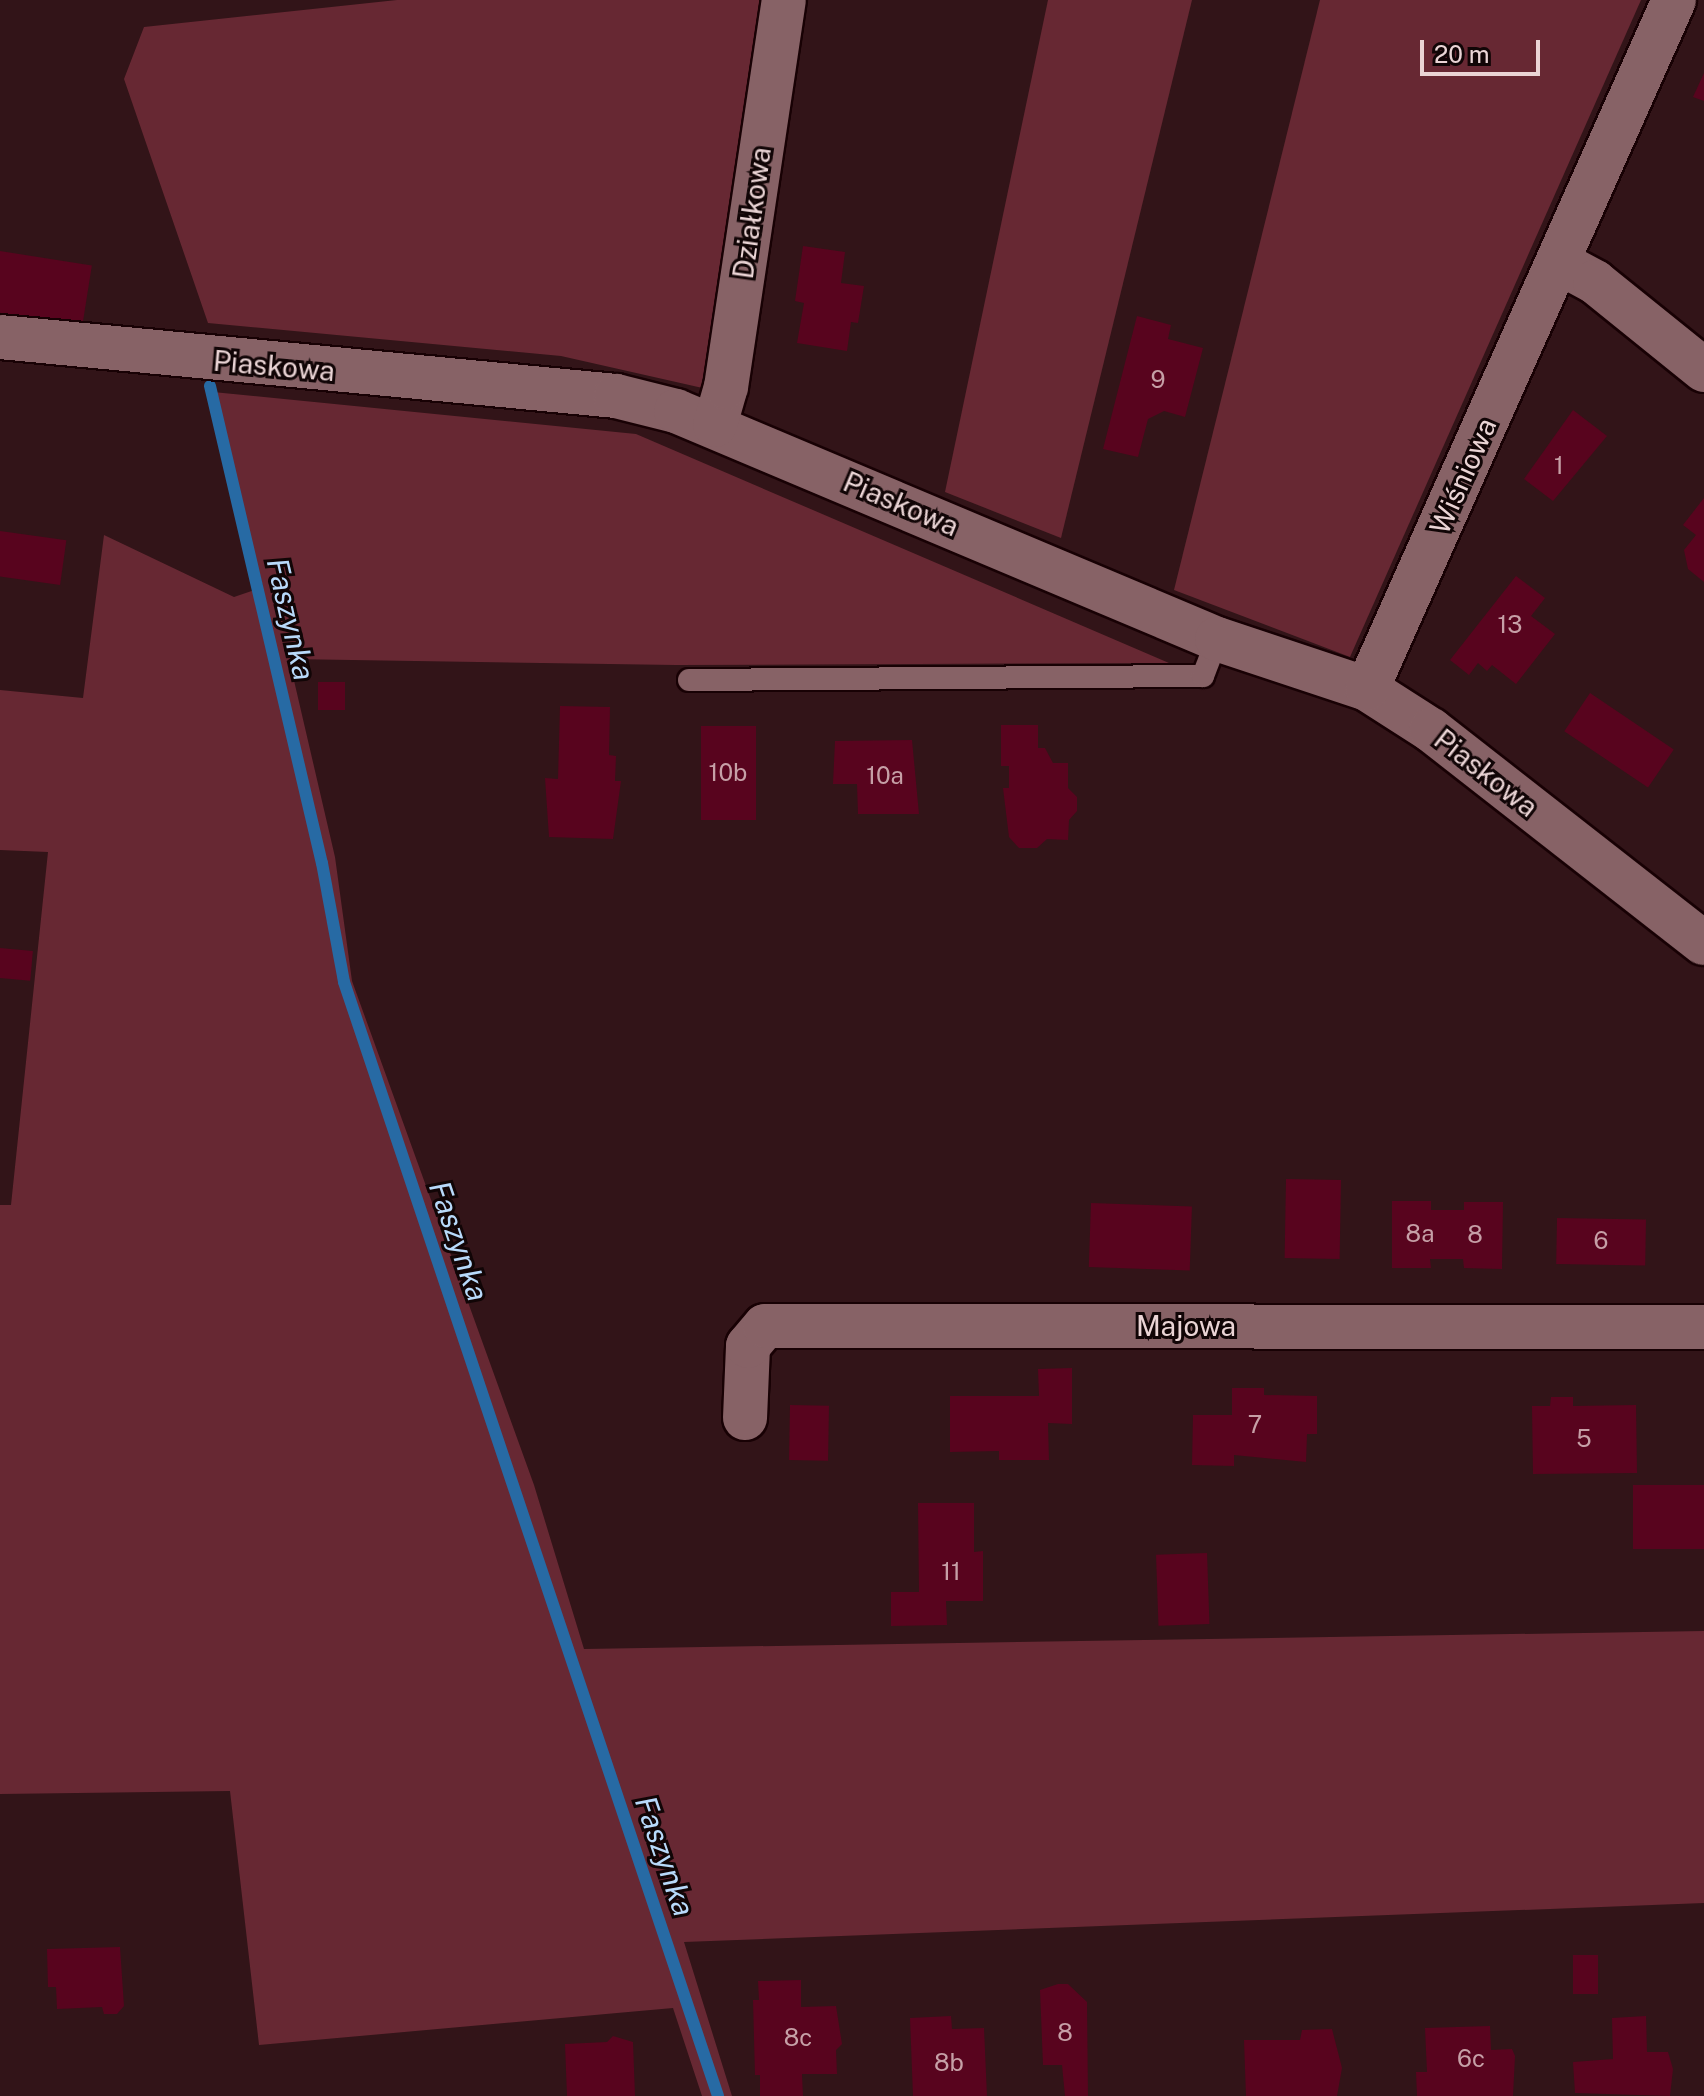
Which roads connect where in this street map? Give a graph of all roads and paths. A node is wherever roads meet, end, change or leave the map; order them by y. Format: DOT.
graph roads {
  1 [pos="784,0"];
  2 [pos="1674,0"];
  3 [pos="1558,262"];
  4 [pos="0,337"];
  5 [pos="1704,370"];
  6 [pos="715,425"];
  7 [pos="1217,639"];
  8 [pos="689,680"];
  9 [pos="1367,689"];
  10 [pos="1704,943"];
  11 [pos="1704,1327"];
  12 [pos="745,1418"];
  1 -- 6 [label="street, Działkowa"];
  2 -- 3 [label="street, Wiśniowa"];
  3 -- 5 [label="street"];
  3 -- 9 [label="street, Wiśniowa"];
  4 -- 6 [label="street, Piaskowa"];
  6 -- 7 [label="street, Piaskowa"];
  7 -- 8 [label="lane"];
  7 -- 9 [label="street, Piaskowa"];
  9 -- 10 [label="street, Piaskowa"];
  11 -- 12 [label="street, Majowa"];
}
